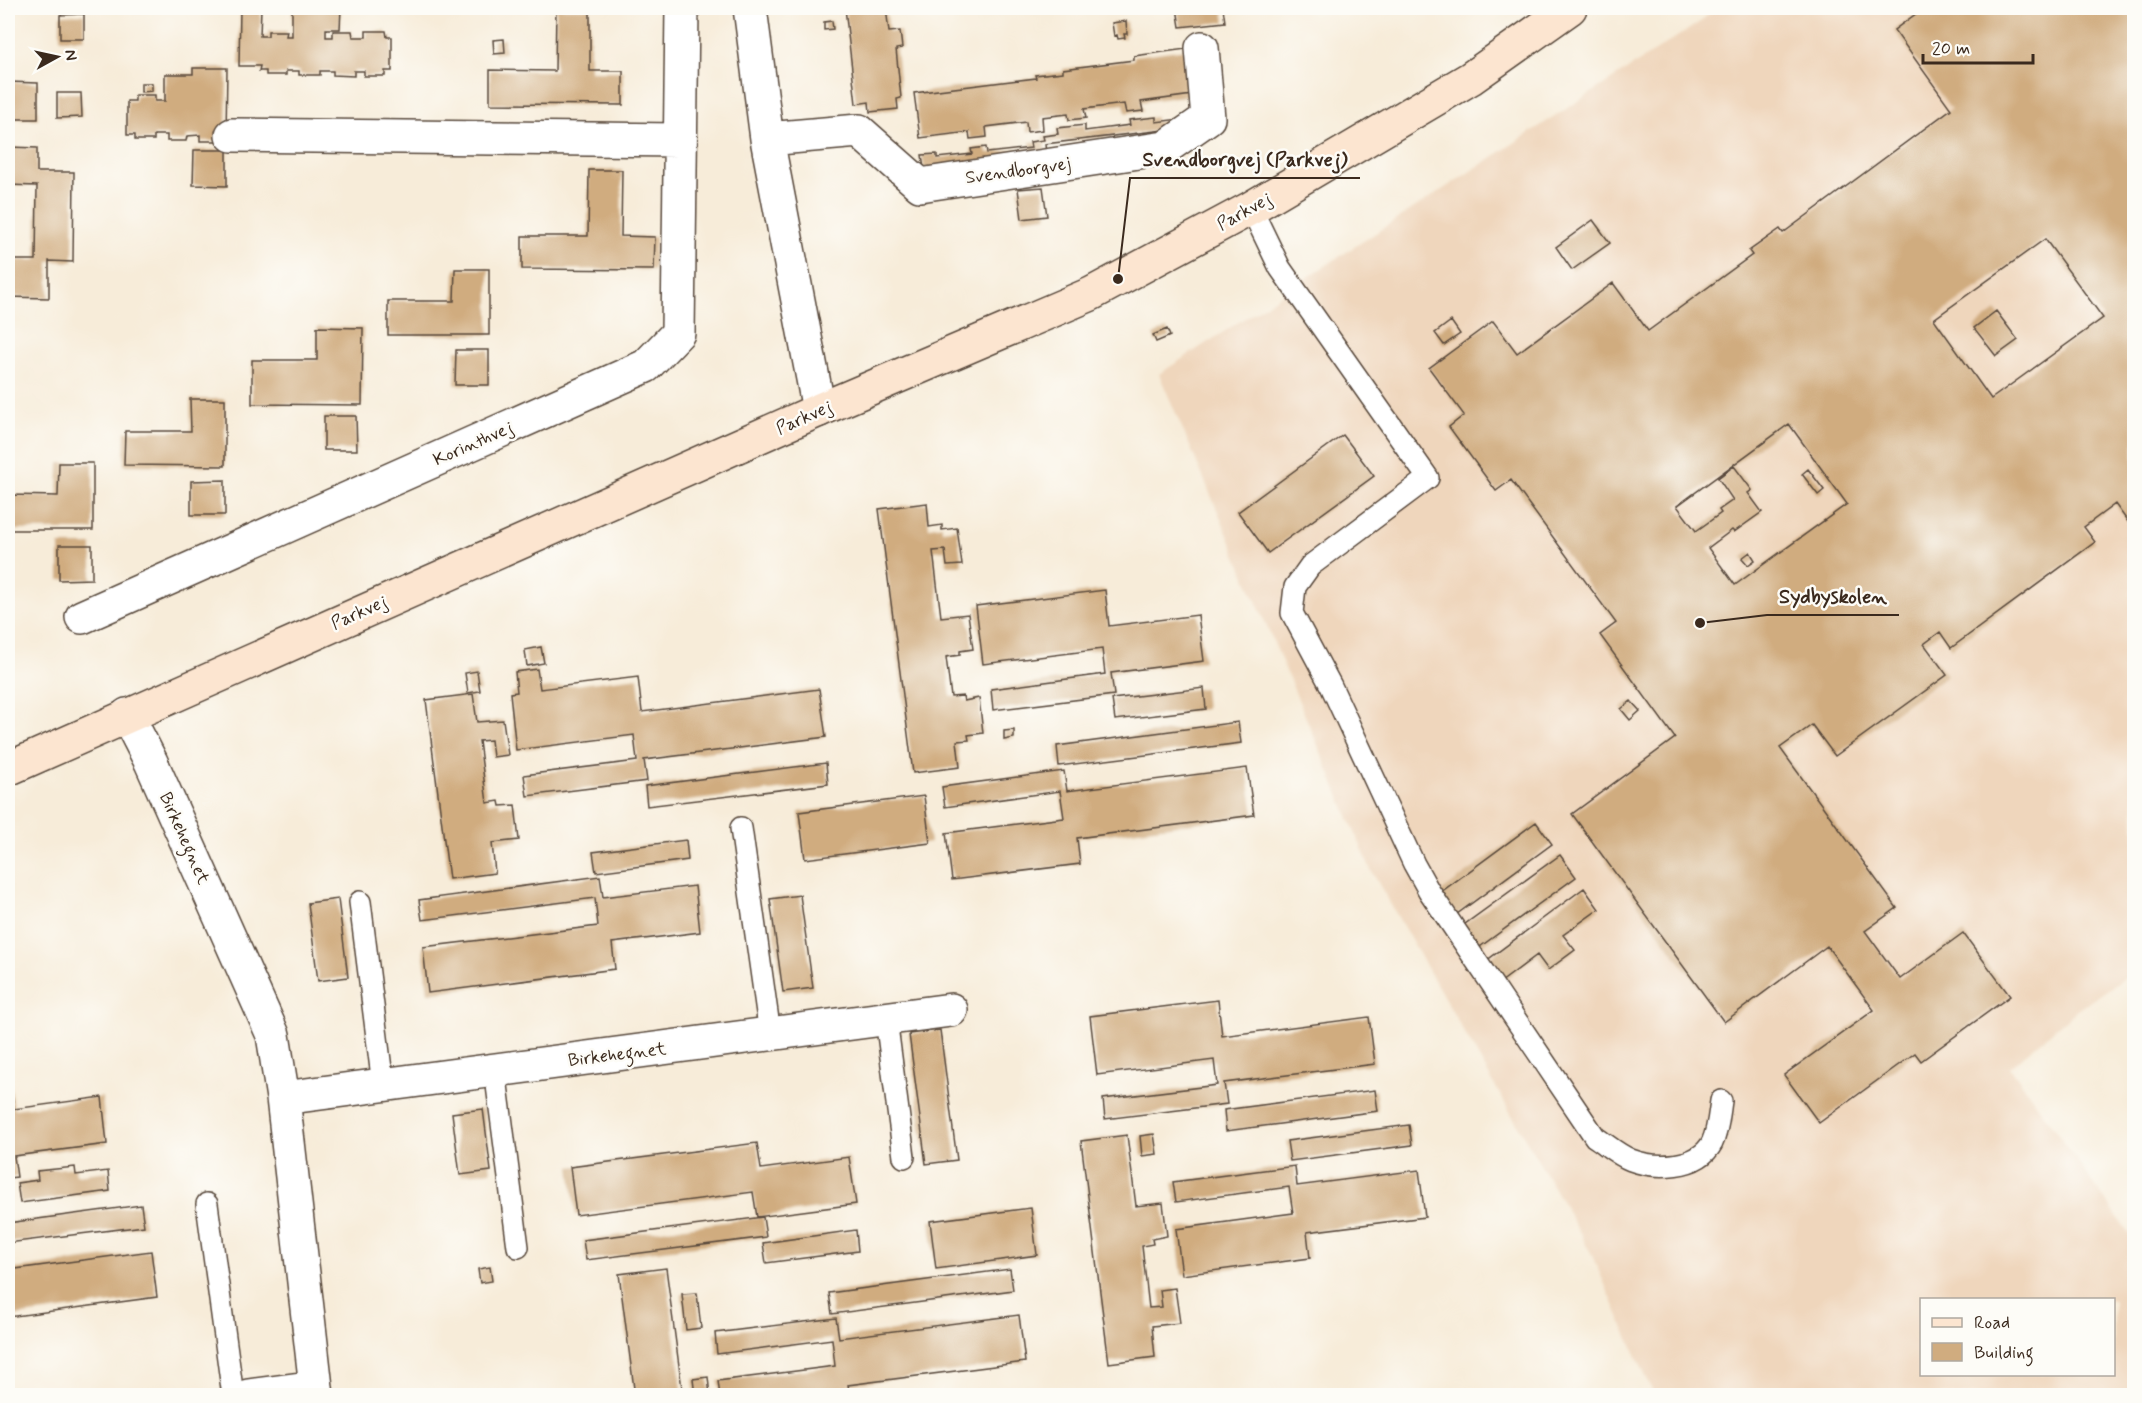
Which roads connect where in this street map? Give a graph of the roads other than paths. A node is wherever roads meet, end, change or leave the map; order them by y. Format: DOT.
graph roads {
  1 [pos="682,8"];
  2 [pos="750,8"];
  3 [pos="1570,8"];
  4 [pos="1202,48"];
  5 [pos="232,135"];
  6 [pos="768,139"];
  7 [pos="679,140"];
  8 [pos="1251,208"];
  9 [pos="819,410"];
  10 [pos="82,617"];
  11 [pos="128,715"];
  12 [pos="8,769"];
  13 [pos="741,828"];
  14 [pos="360,902"];
  15 [pos="951,1010"];
  16 [pos="886,1019"];
  17 [pos="770,1034"];
  18 [pos="495,1070"];
  19 [pos="382,1085"];
  20 [pos="283,1098"];
  21 [pos="1721,1101"];
  22 [pos="904,1157"];
  23 [pos="207,1204"];
  24 [pos="518,1247"];
  25 [pos="317,1391"];
  26 [pos="233,1395"];
  27 [pos="248,1395"];
  1 -- 7 [label="street, Korinthvej"];
  2 -- 6 [label="street"];
  3 -- 8 [label="street, Parkvej"];
  4 -- 6 [label="street, Svendborgvej"];
  5 -- 7 [label="street"];
  6 -- 9 [label="street"];
  7 -- 10 [label="street, Korinthvej"];
  8 -- 9 [label="street, Parkvej"];
  8 -- 21 [label="lane"];
  9 -- 11 [label="street, Parkvej"];
  11 -- 12 [label="street, Parkvej"];
  11 -- 20 [label="street, Birkehegnet"];
  13 -- 17 [label="lane"];
  14 -- 19 [label="lane"];
  15 -- 16 [label="street, Birkehegnet"];
  16 -- 17 [label="street, Birkehegnet"];
  16 -- 22 [label="lane"];
  17 -- 18 [label="street, Birkehegnet"];
  18 -- 19 [label="street, Birkehegnet"];
  18 -- 24 [label="lane"];
  19 -- 20 [label="street, Birkehegnet"];
  20 -- 25 [label="street, Birkehegnet"];
  23 -- 26 [label="lane"];
  25 -- 27 [label="street, Birkehegnet"];
}
